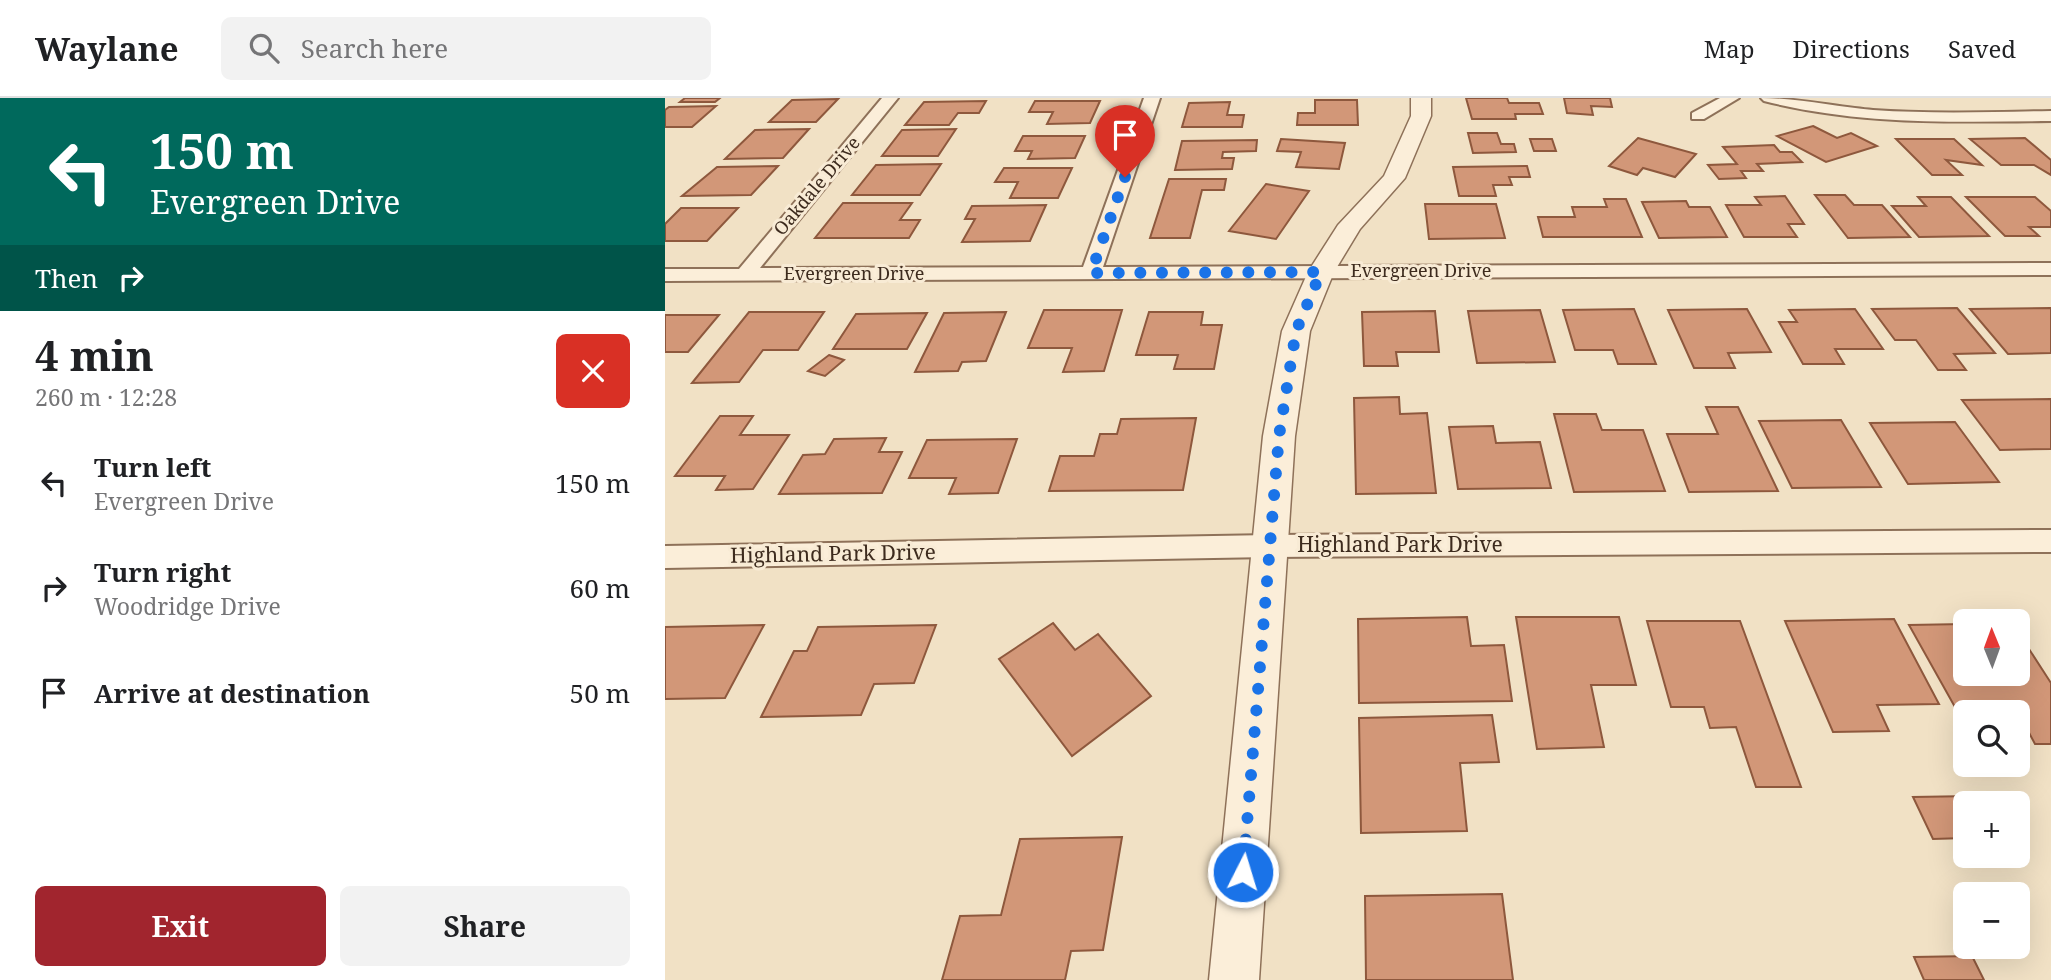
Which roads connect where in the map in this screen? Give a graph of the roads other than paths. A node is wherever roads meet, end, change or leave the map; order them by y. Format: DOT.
graph roads {
  1 [pos="890,98"];
  2 [pos="1152,98"];
  3 [pos="1421,98"];
  4 [pos="1731,98"];
  5 [pos="1769,98"];
  6 [pos="1697,116"];
  7 [pos="2051,116"];
  8 [pos="2051,269"];
  9 [pos="1321,272"];
  10 [pos="1091,273"];
  11 [pos="665,275"];
  12 [pos="744,275"];
  13 [pos="2051,541"];
  14 [pos="1270,546"];
  15 [pos="665,557"];
  16 [pos="1234,980"];
  1 -- 12 [label="street, Oakdale Drive"];
  2 -- 10 [label="street"];
  3 -- 9 [label="street"];
  4 -- 6 [label="street"];
  5 -- 7 [label="street"];
  8 -- 9 [label="street, Evergreen Drive"];
  9 -- 10 [label="street, Evergreen Drive"];
  9 -- 14 [label="street"];
  10 -- 12 [label="street, Evergreen Drive"];
  11 -- 12 [label="street, Evergreen Drive"];
  13 -- 14 [label="street, Highland Park Drive"];
  14 -- 15 [label="street, Highland Park Drive"];
  14 -- 16 [label="street"];
}
